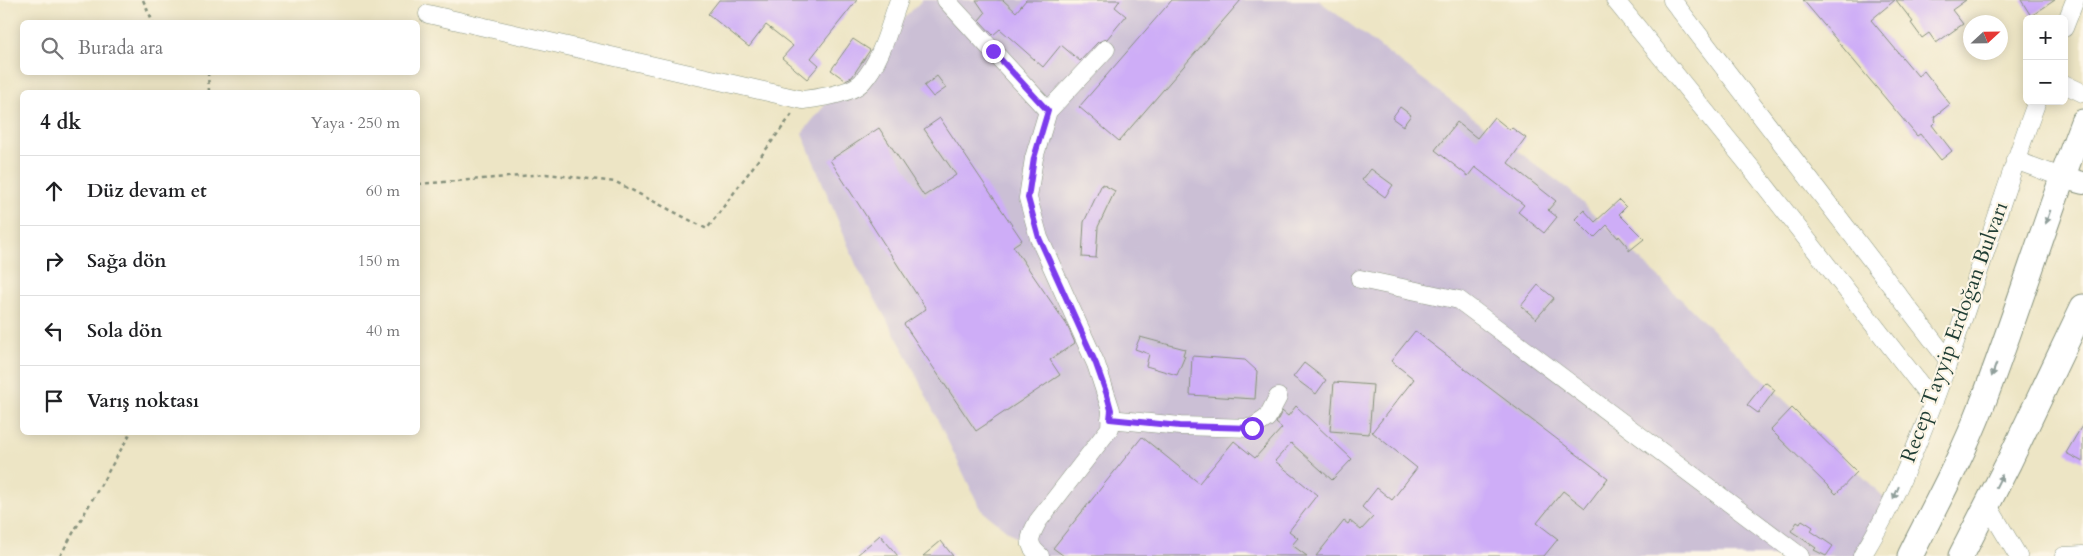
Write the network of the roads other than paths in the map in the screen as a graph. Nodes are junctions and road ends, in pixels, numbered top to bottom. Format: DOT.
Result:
graph roads {
  1 [pos="899,0"];
  2 [pos="946,0"];
  3 [pos="1615,0"];
  4 [pos="1672,0"];
  5 [pos="2075,0"];
  6 [pos="428,14"];
  7 [pos="2068,18"];
  8 [pos="1106,49"];
  9 [pos="2068,86"];
  10 [pos="2083,93"];
  11 [pos="2036,105"];
  12 [pos="1048,111"];
  13 [pos="2083,122"];
  14 [pos="2015,160"];
  15 [pos="2072,180"];
  16 [pos="1360,279"];
  17 [pos="2083,308"];
  18 [pos="2083,348"];
  19 [pos="1948,360"];
  20 [pos="1278,397"];
  21 [pos="2039,400"];
  22 [pos="1934,402"];
  23 [pos="1110,419"];
  24 [pos="1987,504"];
  25 [pos="2083,555"];
  26 [pos="1040,556"];
  27 [pos="1800,556"];
  28 [pos="1862,556"];
  29 [pos="1910,556"];
  30 [pos="1961,556"];
  31 [pos="2018,556"];
  32 [pos="2064,556"];
  1 -- 6 [label="street"];
  2 -- 12 [label="street"];
  3 -- 22 [label="street"];
  4 -- 19 [label="street"];
  5 -- 7 [label="street"];
  8 -- 12 [label="street"];
  9 -- 10 [label="street"];
  11 -- 14 [label="street, Recep Tayyip Erdoğan Bulvarı"];
  12 -- 23 [label="street"];
  13 -- 15 [label="highway"];
  14 -- 15 [label="street"];
  14 -- 19 [label="street, Recep Tayyip Erdoğan Bulvarı"];
  15 -- 29 [label="highway, one-way"];
  16 -- 27 [label="street"];
  17 -- 21 [label="highway"];
  18 -- 21 [label="highway"];
  19 -- 22 [label="street, Recep Tayyip Erdoğan Bulvarı"];
  20 -- 23 [label="street"];
  24 -- 21 [label="highway, one-way"];
  22 -- 28 [label="street, Recep Tayyip Erdoğan Bulvarı, one-way"];
  23 -- 26 [label="street"];
  24 -- 30 [label="highway"];
  24 -- 31 [label="street"];
  25 -- 32 [label="street"];
}
